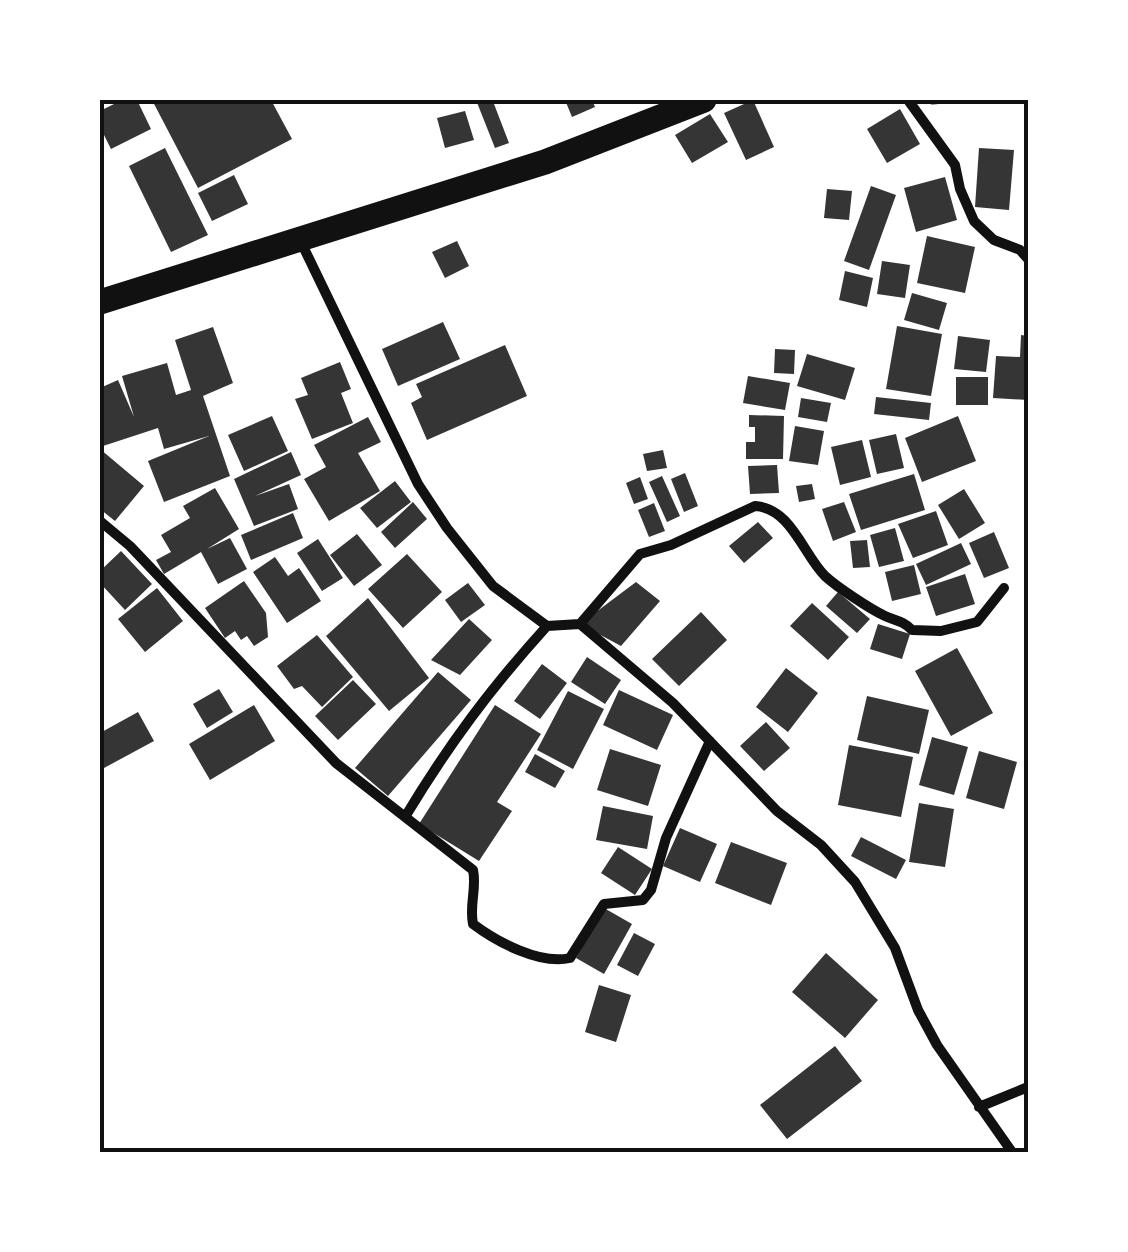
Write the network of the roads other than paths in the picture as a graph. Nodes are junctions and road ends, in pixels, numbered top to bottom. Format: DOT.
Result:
graph roads {
  1 [pos="704,100"];
  2 [pos="908,100"];
  3 [pos="300,239"];
  4 [pos="1028,259"];
  5 [pos="100,302"];
  6 [pos="100,520"];
  7 [pos="1004,588"];
  8 [pos="580,624"];
  9 [pos="547,626"];
  10 [pos="710,741"];
  11 [pos="406,817"];
  12 [pos="1028,1087"];
  13 [pos="979,1107"];
  14 [pos="1012,1152"];
  1 -- 3 [label="highway"];
  2 -- 4 [label="street"];
  3 -- 5 [label="highway"];
  3 -- 9 [label="street"];
  6 -- 11 [label="street"];
  7 -- 8 [label="street"];
  8 -- 9 [label="street"];
  8 -- 10 [label="street"];
  9 -- 11 [label="street"];
  10 -- 11 [label="street"];
  10 -- 13 [label="street"];
  12 -- 13 [label="street"];
  13 -- 14 [label="street"];
}
